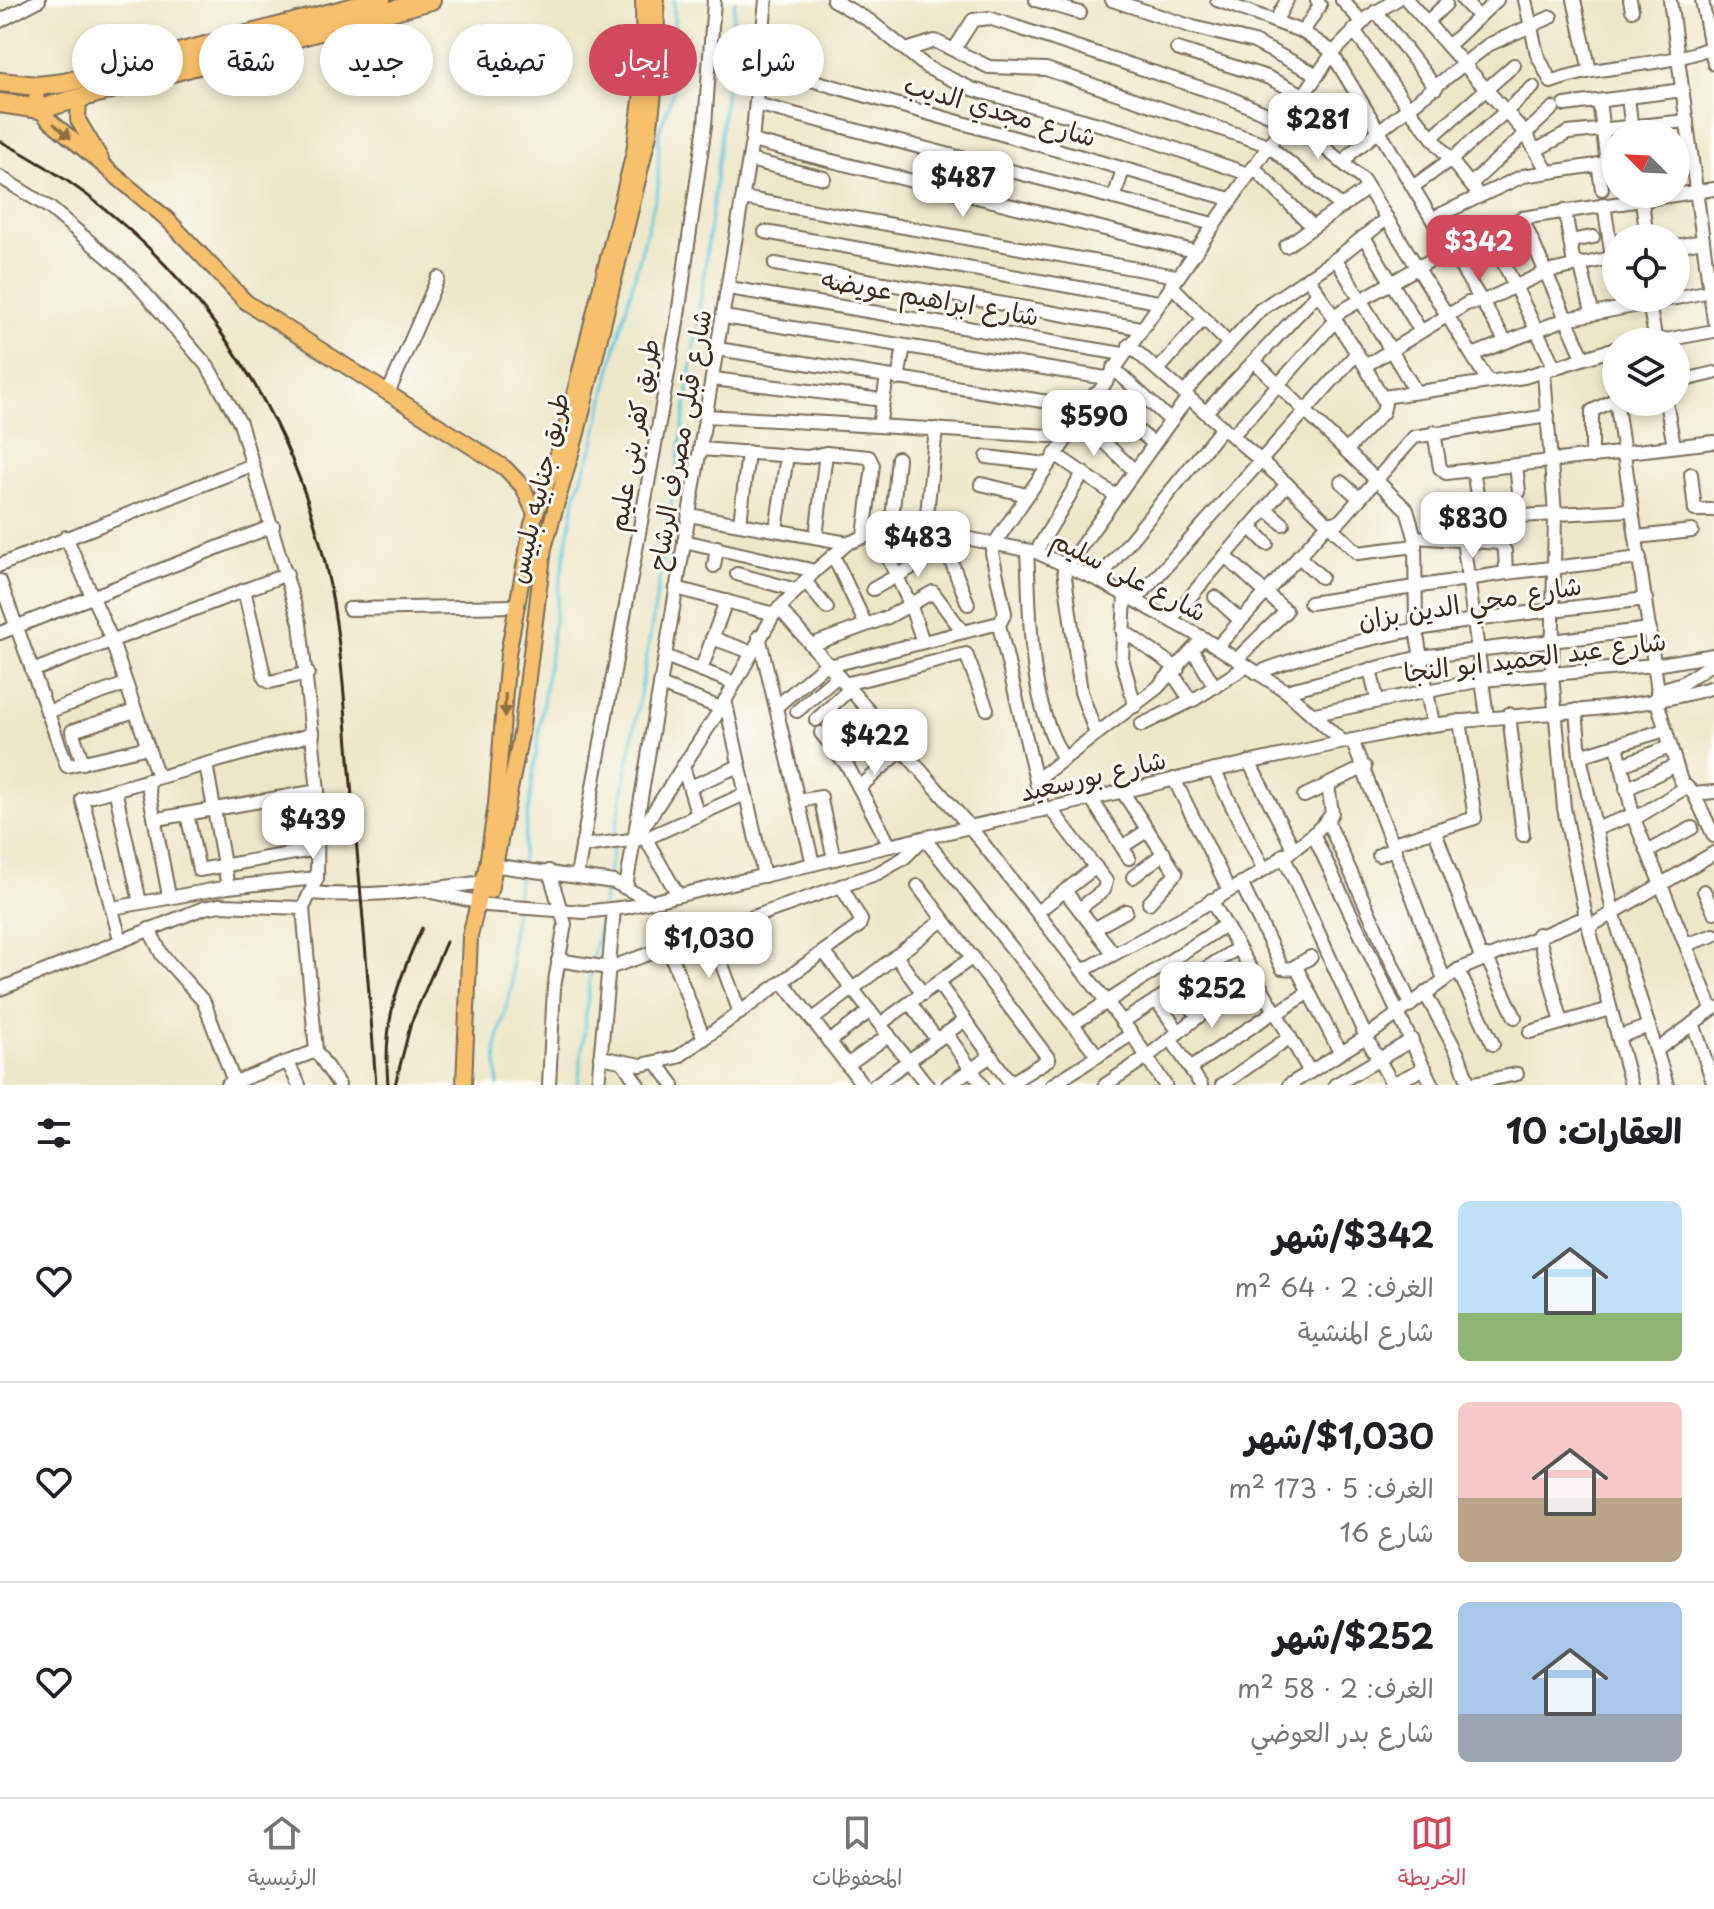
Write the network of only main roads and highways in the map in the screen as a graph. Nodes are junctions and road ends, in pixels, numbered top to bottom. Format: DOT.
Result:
graph roads {
  1 [pos="381,0"];
  2 [pos="431,0"];
  3 [pos="643,0"];
  4 [pos="656,0"];
  5 [pos="0,82"];
  6 [pos="37,86"];
  7 [pos="79,99"];
  8 [pos="0,103"];
  9 [pos="40,109"];
  10 [pos="106,166"];
  11 [pos="624,222"];
  12 [pos="537,507"];
  13 [pos="554,507"];
  14 [pos="508,654"];
  15 [pos="532,656"];
  16 [pos="488,905"];
  17 [pos="464,1085"];
  18 [pos="472,1085"];
  1 -- 6 [label="highway"];
  2 -- 7 [label="highway"];
  3 -- 11 [label="main road, طريق جنابيه بلبيس"];
  4 -- 11 [label="main road, طريق جنابيه بلبيس"];
  5 -- 6 [label="highway"];
  6 -- 9 [label="main road"];
  7 -- 9 [label="highway"];
  7 -- 10 [label="main road, طريق جنابيه بلبيس"];
  8 -- 9 [label="highway"];
  9 -- 10 [label="main road, طريق جنابيه بلبيس, one-way"];
  10 -- 12 [label="main road, طريق جنابيه بلبيس"];
  11 -- 12 [label="main road, طريق جنابيه بلبيس"];
  11 -- 13 [label="main road, طريق جنابيه بلبيس"];
  12 -- 13 [label="main road"];
  12 -- 14 [label="main road, طريق جنابيه بلبيس"];
  13 -- 15 [label="main road, طريق جنابيه بلبيس"];
  14 -- 15 [label="main road"];
  14 -- 16 [label="main road, طريق جنابيه بلبيس, one-way"];
  15 -- 16 [label="main road, طريق جنابيه بلبيس"];
  16 -- 17 [label="main road, طريق جنابيه بلبيس"];
  16 -- 18 [label="main road, طريق جنابيه بلبيس"];
}
